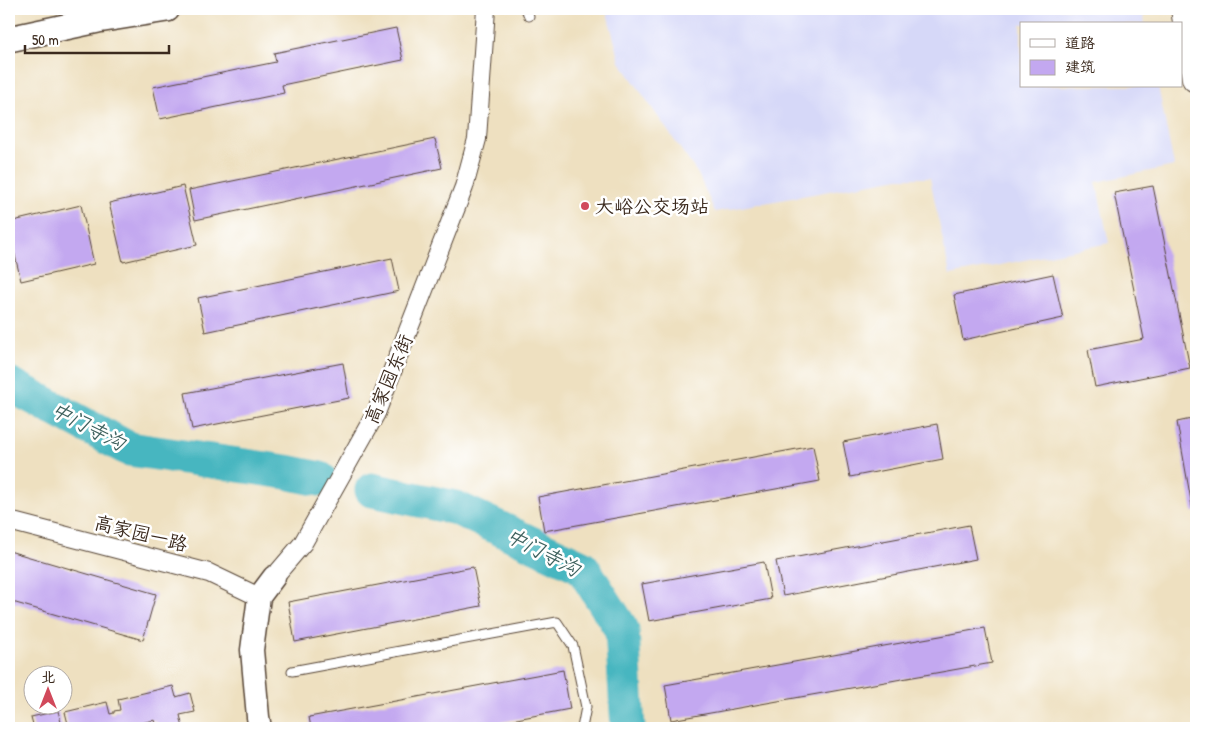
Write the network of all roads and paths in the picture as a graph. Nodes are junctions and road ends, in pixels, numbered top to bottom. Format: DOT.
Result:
graph roads {
  1 [pos="168,9"];
  2 [pos="486,9"];
  3 [pos="1185,9"];
  4 [pos="96,14"];
  5 [pos="9,39"];
  6 [pos="1196,78"];
  7 [pos="9,521"];
  8 [pos="274,577"];
  9 [pos="259,597"];
  10 [pos="292,672"];
  11 [pos="260,728"];
  12 [pos="582,728"];
  1 -- 4 [label="main road"];
  2 -- 8 [label="street, 高家园东街"];
  3 -- 6 [label="main road"];
  4 -- 5 [label="main road"];
  7 -- 9 [label="street, 高家园一路"];
  8 -- 9 [label="street, 高家园东街"];
  9 -- 11 [label="street, 高家园东街"];
  10 -- 12 [label="lane"];
}
